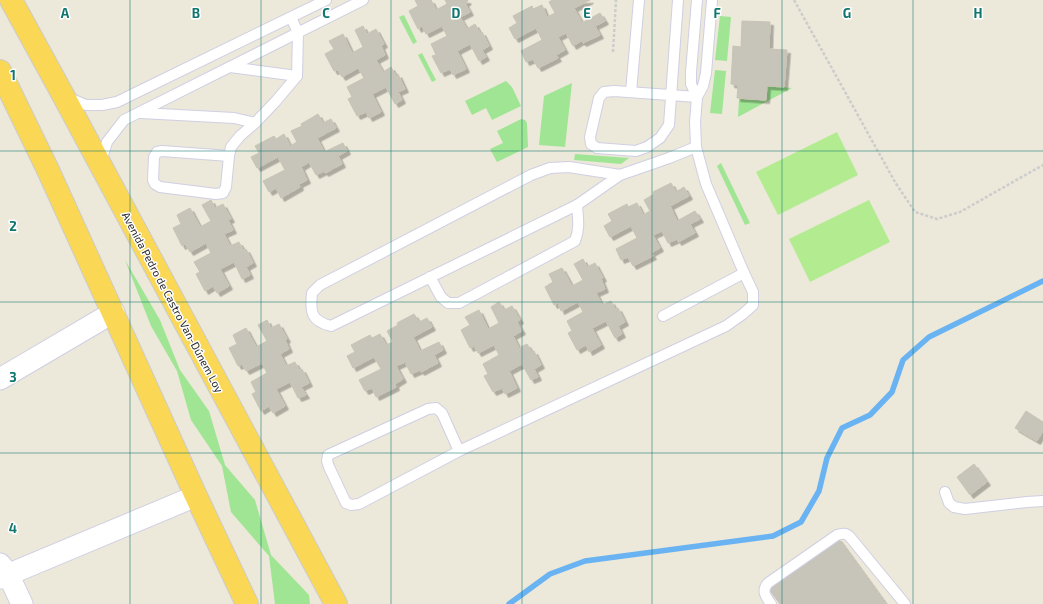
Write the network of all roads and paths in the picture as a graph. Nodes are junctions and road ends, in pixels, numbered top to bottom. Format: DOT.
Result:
graph roads {
  1 [pos="11,0"];
  2 [pos="326,0"];
  3 [pos="363,0"];
  4 [pos="616,0"];
  5 [pos="639,0"];
  6 [pos="678,0"];
  7 [pos="697,0"];
  8 [pos="712,0"];
  9 [pos="794,0"];
  10 [pos="291,18"];
  11 [pos="298,32"];
  12 [pos="612,52"];
  13 [pos="230,67"];
  14 [pos="0,71"];
  15 [pos="297,76"];
  16 [pos="631,92"];
  17 [pos="63,95"];
  18 [pos="671,95"];
  19 [pos="697,96"];
  20 [pos="139,112"];
  21 [pos="255,123"];
  22 [pos="696,147"];
  23 [pos="229,156"];
  24 [pos="1043,164"];
  25 [pos="100,166"];
  26 [pos="620,175"];
  27 [pos="577,205"];
  28 [pos="744,273"];
  29 [pos="430,277"];
  30 [pos="114,312"];
  31 [pos="664,316"];
  32 [pos="0,379"];
  33 [pos="459,451"];
  34 [pos="945,492"];
  35 [pos="196,496"];
  36 [pos="1043,502"];
  37 [pos="3,572"];
  38 [pos="22,604"];
  39 [pos="247,604"];
  40 [pos="336,604"];
  41 [pos="771,604"];
  42 [pos="905,604"];
  1 -- 17 [label="highway, Avenida Pedro de Castro Van-Dúnem Loy"];
  2 -- 10 [label="lane"];
  3 -- 11 [label="lane"];
  4 -- 12 [label="path"];
  5 -- 16 [label="lane"];
  6 -- 18 [label="lane"];
  7 -- 19 [label="lane"];
  8 -- 19 [label="lane"];
  9 -- 24 [label="path"];
  10 -- 11 [label="lane"];
  10 -- 17 [label="lane"];
  11 -- 13 [label="lane"];
  11 -- 15 [label="lane"];
  13 -- 15 [label="lane"];
  13 -- 20 [label="lane"];
  14 -- 30 [label="highway"];
  15 -- 21 [label="lane"];
  16 -- 18 [label="lane"];
  16 -- 18 [label="lane"];
  17 -- 25 [label="highway, Avenida Pedro de Castro Van-Dúnem Loy"];
  18 -- 19 [label="lane"];
  19 -- 22 [label="lane"];
  20 -- 21 [label="lane"];
  20 -- 25 [label="lane"];
  21 -- 23 [label="lane"];
  22 -- 26 [label="lane"];
  22 -- 28 [label="lane"];
  23 -- 23 [label="lane"];
  25 -- 40 [label="highway, Avenida Pedro de Castro Van-Dúnem Loy"];
  26 -- 27 [label="lane"];
  26 -- 29 [label="lane"];
  27 -- 29 [label="lane"];
  27 -- 29 [label="lane"];
  28 -- 31 [label="lane"];
  28 -- 33 [label="lane"];
  30 -- 32 [label="street"];
  30 -- 35 [label="highway"];
  33 -- 33 [label="lane"];
  34 -- 36 [label="lane"];
  35 -- 37 [label="street"];
  35 -- 39 [label="highway"];
  37 -- 38 [label="street"];
  41 -- 42 [label="lane"];
}
